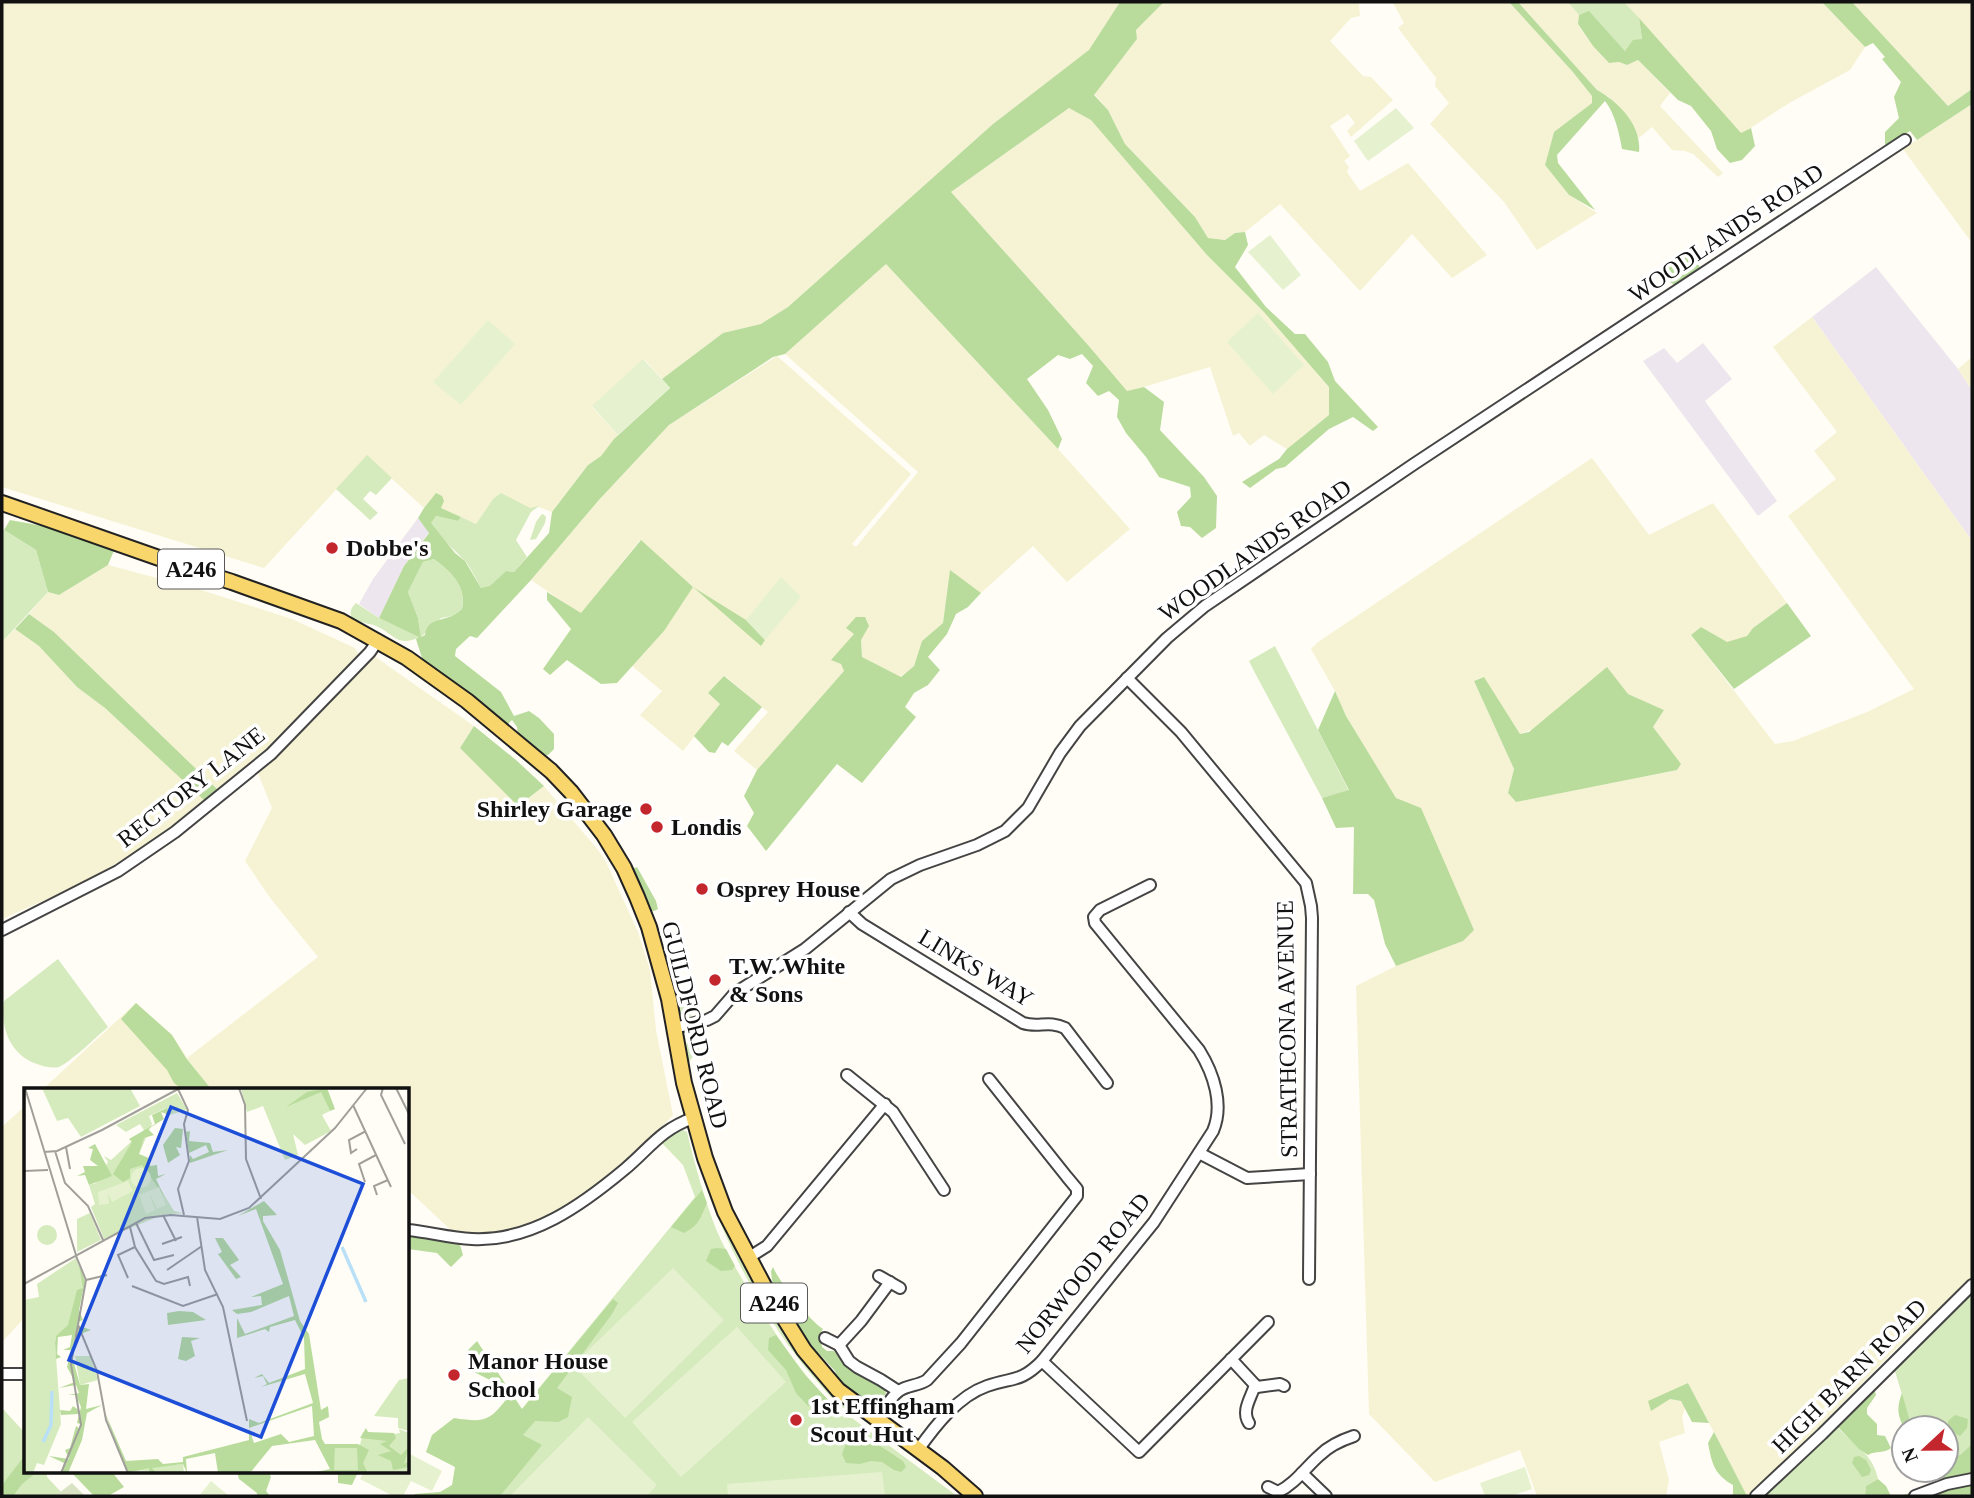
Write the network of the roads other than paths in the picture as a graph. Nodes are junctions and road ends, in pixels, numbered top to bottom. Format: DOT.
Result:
graph roads {
  1 [pos="1905,140"];
  2 [pos="2,503"];
  3 [pos="378,640"];
  4 [pos="1127,678"];
  5 [pos="1150,885"];
  6 [pos="849,912"];
  7 [pos="2,930"];
  8 [pos="674,1028"];
  9 [pos="847,1075"];
  10 [pos="989,1079"];
  11 [pos="1107,1083"];
  12 [pos="885,1104"];
  13 [pos="693,1118"];
  14 [pos="1199,1153"];
  15 [pos="1310,1174"];
  16 [pos="944,1190"];
  17 [pos="410,1230"];
  18 [pos="748,1258"];
  19 [pos="879,1276"];
  20 [pos="1309,1279"];
  21 [pos="1972,1285"];
  22 [pos="1268,1322"];
  23 [pos="825,1338"];
  24 [pos="839,1345"];
  25 [pos="1231,1359"];
  26 [pos="1042,1362"];
  27 [pos="2,1374"];
  28 [pos="24,1374"];
  29 [pos="1255,1385"];
  30 [pos="1284,1385"];
  31 [pos="898,1391"];
  32 [pos="877,1421"];
  33 [pos="1249,1423"];
  34 [pos="1354,1436"];
  35 [pos="918,1450"];
  36 [pos="1302,1474"];
  37 [pos="1972,1479"];
  38 [pos="1268,1487"];
  39 [pos="975,1496"];
  40 [pos="1326,1496"];
  41 [pos="1756,1496"];
  42 [pos="1915,1496"];
  1 -- 4 [label="street, WOODLANDS ROAD"];
  2 -- 3 [label="main road, GUILDFORD ROAD / A246"];
  3 -- 7 [label="street, RECTORY LANE"];
  3 -- 8 [label="main road, GUILDFORD ROAD / A246"];
  4 -- 6 [label="street, WOODLANDS ROAD"];
  4 -- 15 [label="street, STRATHCONA AVENUE"];
  5 -- 14 [label="street, NORWOOD ROAD"];
  6 -- 8 [label="street, WOODLANDS ROAD"];
  6 -- 11 [label="street, LINKS WAY"];
  8 -- 13 [label="main road, GUILDFORD ROAD / A246"];
  9 -- 12 [label="street"];
  10 -- 31 [label="street"];
  12 -- 16 [label="street"];
  12 -- 18 [label="street"];
  13 -- 17 [label="street"];
  13 -- 18 [label="main road, GUILDFORD ROAD / A246"];
  14 -- 15 [label="street"];
  14 -- 26 [label="street, NORWOOD ROAD"];
  15 -- 20 [label="street, STRATHCONA AVENUE"];
  18 -- 32 [label="main road, GUILDFORD ROAD / A246"];
  19 -- 24 [label="street"];
  21 -- 41 [label="street, HIGH BARN ROAD"];
  22 -- 25 [label="street"];
  23 -- 24 [label="street"];
  24 -- 31 [label="street"];
  25 -- 26 [label="street"];
  25 -- 29 [label="street"];
  26 -- 35 [label="street, NORWOOD ROAD"];
  27 -- 28 [label="street"];
  29 -- 30 [label="street"];
  29 -- 33 [label="street"];
  31 -- 32 [label="street"];
  32 -- 35 [label="main road, GUILDFORD ROAD / A246"];
  34 -- 36 [label="street"];
  35 -- 39 [label="main road, GUILDFORD ROAD / A246"];
  36 -- 38 [label="street"];
  36 -- 40 [label="street"];
  37 -- 42 [label="street"];
}
